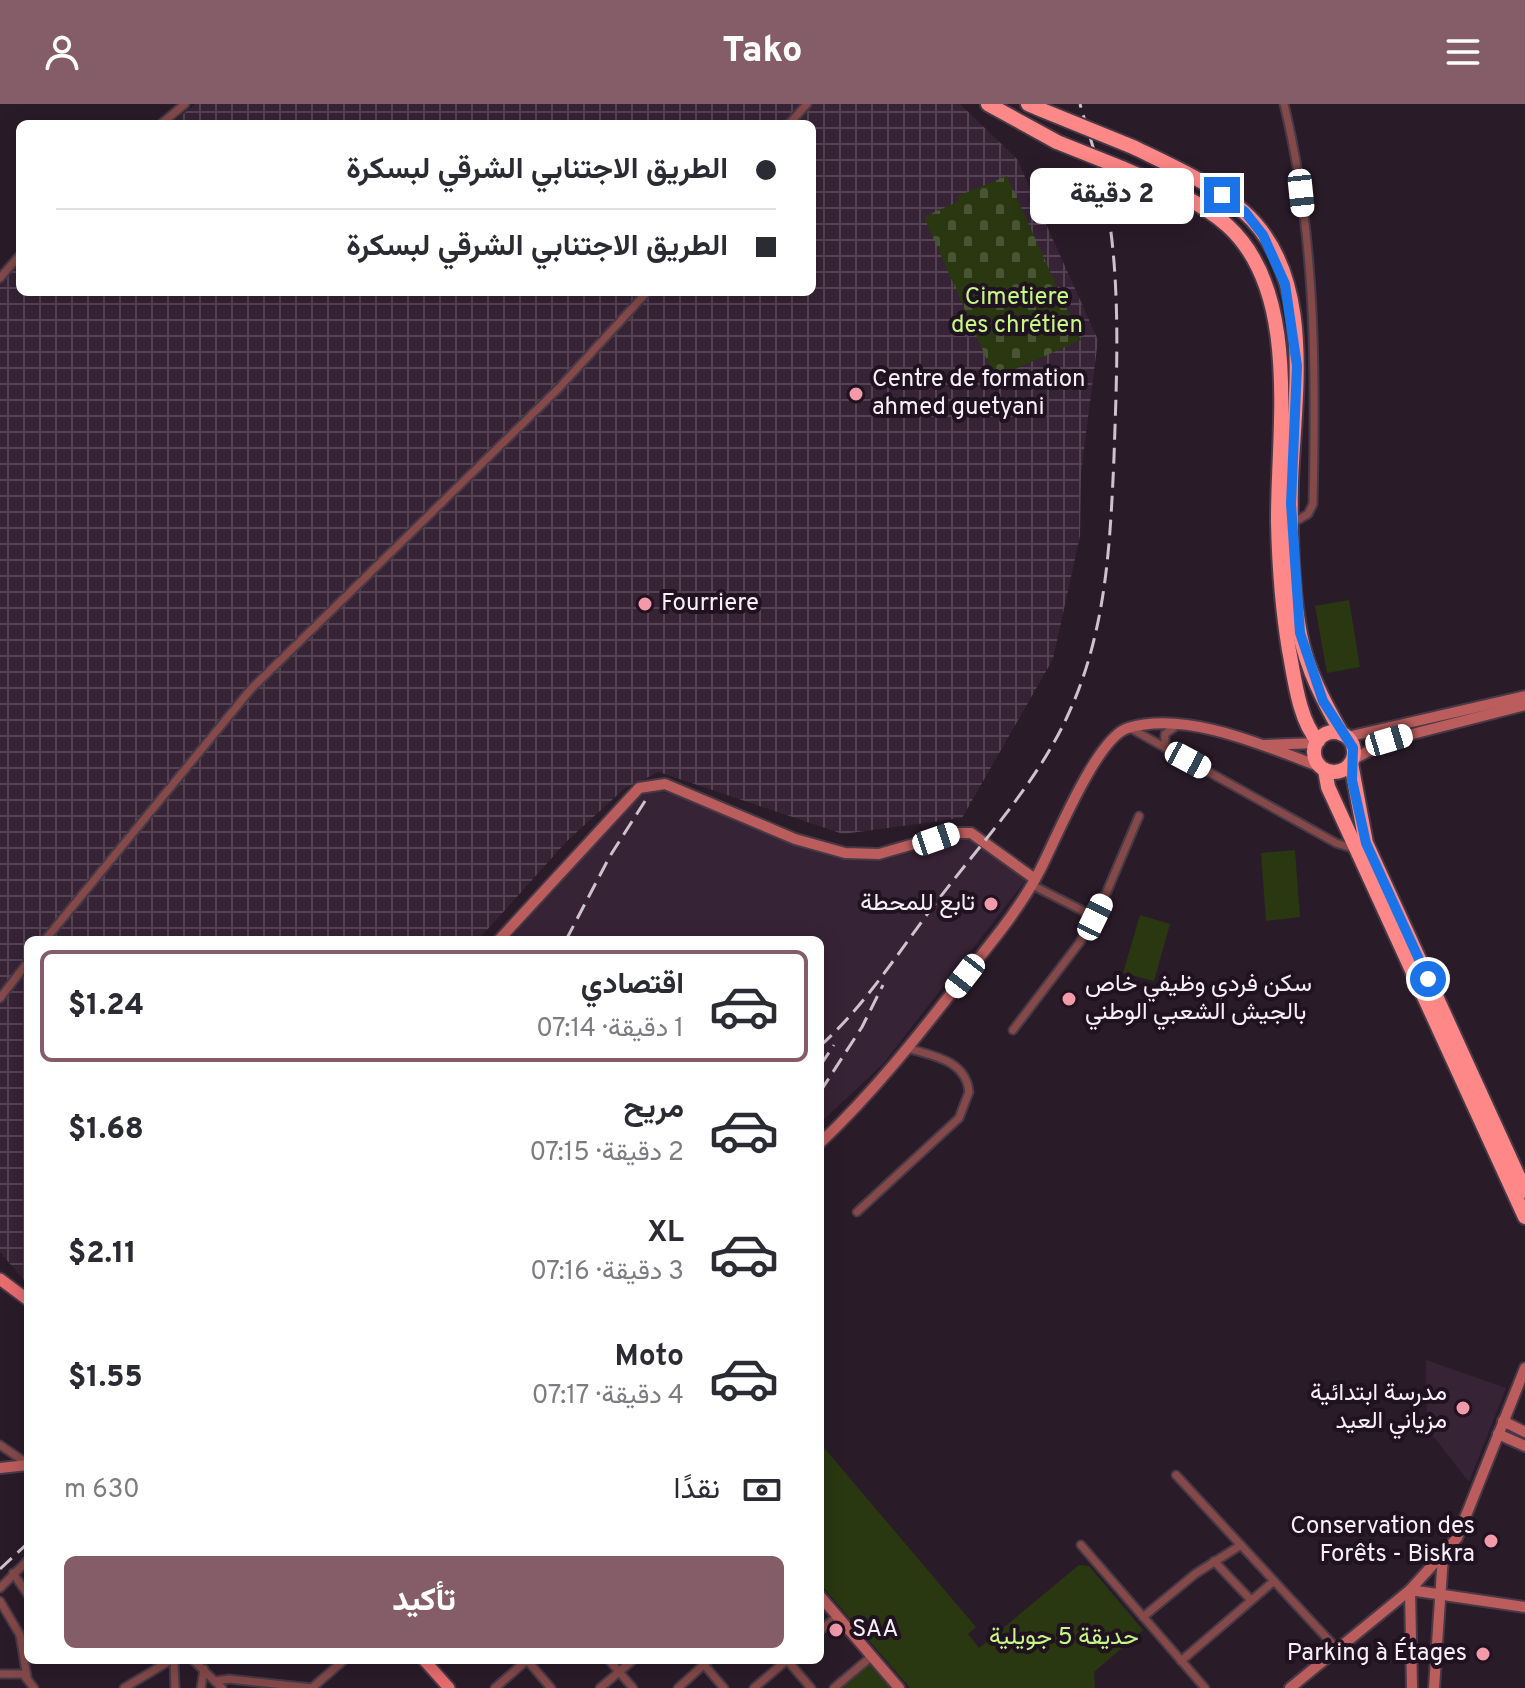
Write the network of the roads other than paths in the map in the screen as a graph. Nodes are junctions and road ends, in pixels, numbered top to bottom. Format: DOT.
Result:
graph roads {
  1 [pos="185,104"];
  2 [pos="807,104"];
  3 [pos="988,104"];
  4 [pos="1284,104"];
  5 [pos="1035,107"];
  6 [pos="166,120"];
  7 [pos="793,120"];
  8 [pos="16,260"];
  9 [pos="0,278"];
  10 [pos="643,296"];
  11 [pos="1291,524"];
  12 [pos="1525,696"];
  13 [pos="1525,705"];
  14 [pos="1176,726"];
  15 [pos="1128,728"];
  16 [pos="1344,736"];
  17 [pos="1317,742"];
  18 [pos="1262,745"];
  19 [pos="1165,748"];
  20 [pos="1351,761"];
  21 [pos="1323,768"];
  22 [pos="1139,816"];
  23 [pos="1357,849"];
  24 [pos="1034,882"];
  25 [pos="1095,917"];
  26 [pos="48,936"];
  27 [pos="503,936"];
  28 [pos="24,967"];
  29 [pos="1,994"];
  30 [pos="1013,1030"];
  31 [pos="907,1048"];
  32 [pos="824,1139"];
  33 [pos="1525,1191"];
  34 [pos="857,1212"];
  35 [pos="1525,1217"];
  36 [pos="0,1271"];
  37 [pos="14,1292"];
  38 [pos="1525,1368"];
  39 [pos="1503,1421"];
  40 [pos="1525,1432"];
  41 [pos="1498,1434"];
  42 [pos="0,1445"];
  43 [pos="1525,1446"];
  44 [pos="24,1461"];
  45 [pos="24,1465"];
  46 [pos="0,1468"];
  47 [pos="1176,1475"];
  48 [pos="1081,1545"];
  49 [pos="1241,1545"];
  50 [pos="1443,1556"];
  51 [pos="1214,1561"];
  52 [pos="24,1563"];
  53 [pos="13,1573"];
  54 [pos="1274,1581"];
  55 [pos="0,1588"];
  56 [pos="24,1589"];
  57 [pos="1410,1590"];
  58 [pos="1439,1593"];
  59 [pos="1251,1600"];
  60 [pos="0,1601"];
  61 [pos="824,1601"];
  62 [pos="1525,1607"];
  63 [pos="837,1616"];
  64 [pos="1143,1617"];
  65 [pos="824,1627"];
  66 [pos="1338,1650"];
  67 [pos="872,1656"];
  68 [pos="24,1659"];
  69 [pos="1181,1661"];
  70 [pos="25,1664"];
  71 [pos="165,1664"];
  72 [pos="172,1664"];
  73 [pos="198,1664"];
  74 [pos="339,1664"];
  75 [pos="428,1664"];
  76 [pos="522,1664"];
  77 [pos="530,1664"];
  78 [pos="612,1664"];
  79 [pos="628,1664"];
  80 [pos="702,1664"];
  81 [pos="706,1664"];
  82 [pos="782,1664"];
  83 [pos="790,1664"];
  84 [pos="204,1669"];
  85 [pos="619,1672"];
  86 [pos="1412,1672"];
  87 [pos="1434,1672"];
  88 [pos="0,1674"];
  89 [pos="27,1677"];
  90 [pos="215,1681"];
  91 [pos="126,1687"];
  92 [pos="34,1688"];
  93 [pos="175,1688"];
  94 [pos="201,1688"];
  95 [pos="222,1688"];
  96 [pos="312,1688"];
  97 [pos="449,1688"];
  98 [pos="495,1688"];
  99 [pos="551,1688"];
  100 [pos="600,1688"];
  101 [pos="633,1688"];
  102 [pos="678,1688"];
  103 [pos="724,1688"];
  104 [pos="754,1688"];
  105 [pos="811,1688"];
  106 [pos="834,1688"];
  107 [pos="899,1688"];
  108 [pos="1205,1688"];
  109 [pos="1290,1688"];
  110 [pos="1412,1688"];
  111 [pos="1434,1688"];
  1 -- 6 [label="street"];
  2 -- 7 [label="street"];
  3 -- 17 [label="highway, bridge"];
  4 -- 11 [label="street"];
  5 -- 11 [label="highway, bridge"];
  8 -- 9 [label="street"];
  10 -- 26 [label="street"];
  11 -- 16 [label="highway"];
  12 -- 16 [label="main road"];
  13 -- 20 [label="main road"];
  14 -- 15 [label="main road"];
  14 -- 18 [label="main road"];
  14 -- 19 [label="street"];
  15 -- 19 [label="street"];
  15 -- 24 [label="main road"];
  16 -- 17 [label="highway"];
  16 -- 20 [label="highway"];
  17 -- 18 [label="main road"];
  17 -- 21 [label="highway"];
  18 -- 21 [label="main road"];
  19 -- 23 [label="street"];
  20 -- 21 [label="highway"];
  20 -- 33 [label="highway"];
  21 -- 23 [label="highway"];
  22 -- 25 [label="street"];
  23 -- 35 [label="highway"];
  24 -- 25 [label="street"];
  24 -- 27 [label="main road"];
  24 -- 31 [label="main road"];
  25 -- 30 [label="street"];
  28 -- 29 [label="street"];
  31 -- 32 [label="main road"];
  31 -- 34 [label="street"];
  36 -- 37 [label="main road"];
  38 -- 39 [label="main road"];
  39 -- 40 [label="main road"];
  39 -- 41 [label="main road"];
  41 -- 43 [label="main road"];
  41 -- 50 [label="main road"];
  42 -- 44 [label="street"];
  45 -- 46 [label="main road"];
  47 -- 49 [label="street"];
  48 -- 64 [label="street"];
  49 -- 51 [label="street"];
  49 -- 54 [label="street"];
  50 -- 57 [label="main road"];
  50 -- 58 [label="main road"];
  51 -- 59 [label="street"];
  51 -- 64 [label="street"];
  52 -- 53 [label="street"];
  53 -- 55 [label="street"];
  53 -- 56 [label="street"];
  54 -- 59 [label="street"];
  54 -- 66 [label="street"];
  57 -- 58 [label="main road"];
  57 -- 66 [label="main road"];
  57 -- 86 [label="main road"];
  58 -- 62 [label="main road"];
  58 -- 87 [label="main road"];
  59 -- 69 [label="street"];
  60 -- 68 [label="street"];
  61 -- 63 [label="main road"];
  63 -- 65 [label="street"];
  63 -- 67 [label="main road"];
  64 -- 69 [label="street"];
  66 -- 109 [label="main road"];
  67 -- 106 [label="street"];
  67 -- 107 [label="main road"];
  69 -- 108 [label="street"];
  70 -- 89 [label="street"];
  71 -- 91 [label="street"];
  72 -- 93 [label="street"];
  73 -- 84 [label="street"];
  74 -- 96 [label="street"];
  75 -- 97 [label="main road"];
  76 -- 98 [label="street"];
  77 -- 99 [label="street"];
  78 -- 85 [label="street"];
  79 -- 85 [label="street"];
  80 -- 102 [label="street"];
  81 -- 103 [label="street"];
  82 -- 104 [label="street"];
  83 -- 105 [label="street"];
  84 -- 90 [label="street"];
  84 -- 94 [label="street"];
  85 -- 100 [label="street"];
  85 -- 101 [label="street"];
  86 -- 87 [label="main road"];
  86 -- 110 [label="main road"];
  87 -- 111 [label="main road"];
  88 -- 89 [label="street"];
  89 -- 92 [label="street"];
  90 -- 95 [label="street"];
  90 -- 96 [label="street"];
}
